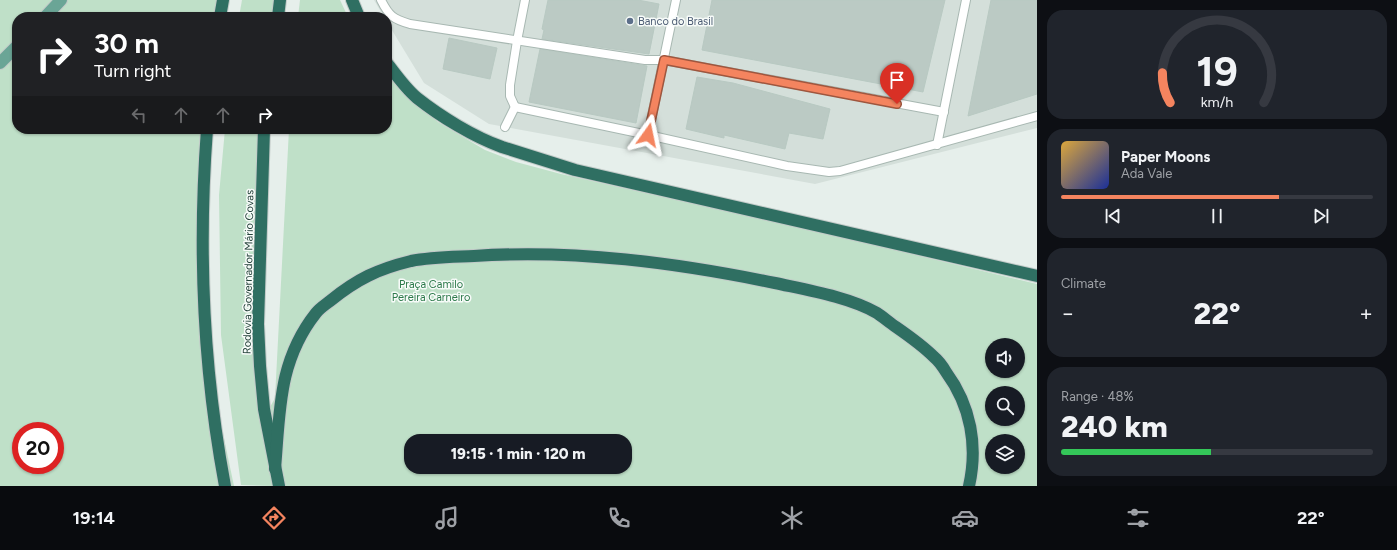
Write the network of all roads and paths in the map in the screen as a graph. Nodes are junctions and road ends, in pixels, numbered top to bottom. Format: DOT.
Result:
graph roads {
  1 [pos="61,0"];
  2 [pos="223,0"];
  3 [pos="280,0"];
  4 [pos="352,0"];
  5 [pos="381,0"];
  6 [pos="525,0"];
  7 [pos="676,0"];
  8 [pos="966,0"];
  9 [pos="50,12"];
  10 [pos="221,12"];
  11 [pos="279,12"];
  12 [pos="357,12"];
  13 [pos="388,12"];
  14 [pos="392,16"];
  15 [pos="517,41"];
  16 [pos="12,51"];
  17 [pos="664,60"];
  18 [pos="0,63"];
  19 [pos="392,69"];
  20 [pos="515,107"];
  21 [pos="944,112"];
  22 [pos="1037,116"];
  23 [pos="505,127"];
  24 [pos="207,134"];
  25 [pos="264,134"];
  26 [pos="648,135"];
  27 [pos="938,145"];
  28 [pos="1037,276"];
  29 [pos="275,469"];
  30 [pos="225,486"];
  31 [pos="279,486"];
  32 [pos="969,486"];
  1 -- 9 [label="main road"];
  2 -- 10 [label="highway"];
  3 -- 11 [label="highway"];
  4 -- 12 [label="highway"];
  5 -- 13 [label="lane"];
  6 -- 15 [label="lane"];
  7 -- 17 [label="lane"];
  8 -- 21 [label="lane"];
  14 -- 15 [label="lane"];
  15 -- 17 [label="lane"];
  15 -- 20 [label="lane"];
  16 -- 18 [label="main road"];
  17 -- 21 [label="lane"];
  17 -- 26 [label="lane"];
  19 -- 28 [label="highway"];
  20 -- 23 [label="lane"];
  20 -- 26 [label="lane"];
  21 -- 27 [label="lane"];
  22 -- 27 [label="lane"];
  24 -- 30 [label="highway"];
  25 -- 29 [label="highway, Rodovia Governador Mário Covas"];
  26 -- 27 [label="lane"];
  29 -- 31 [label="highway, Rodovia Governador Mário Covas"];
  29 -- 32 [label="highway"];
}
